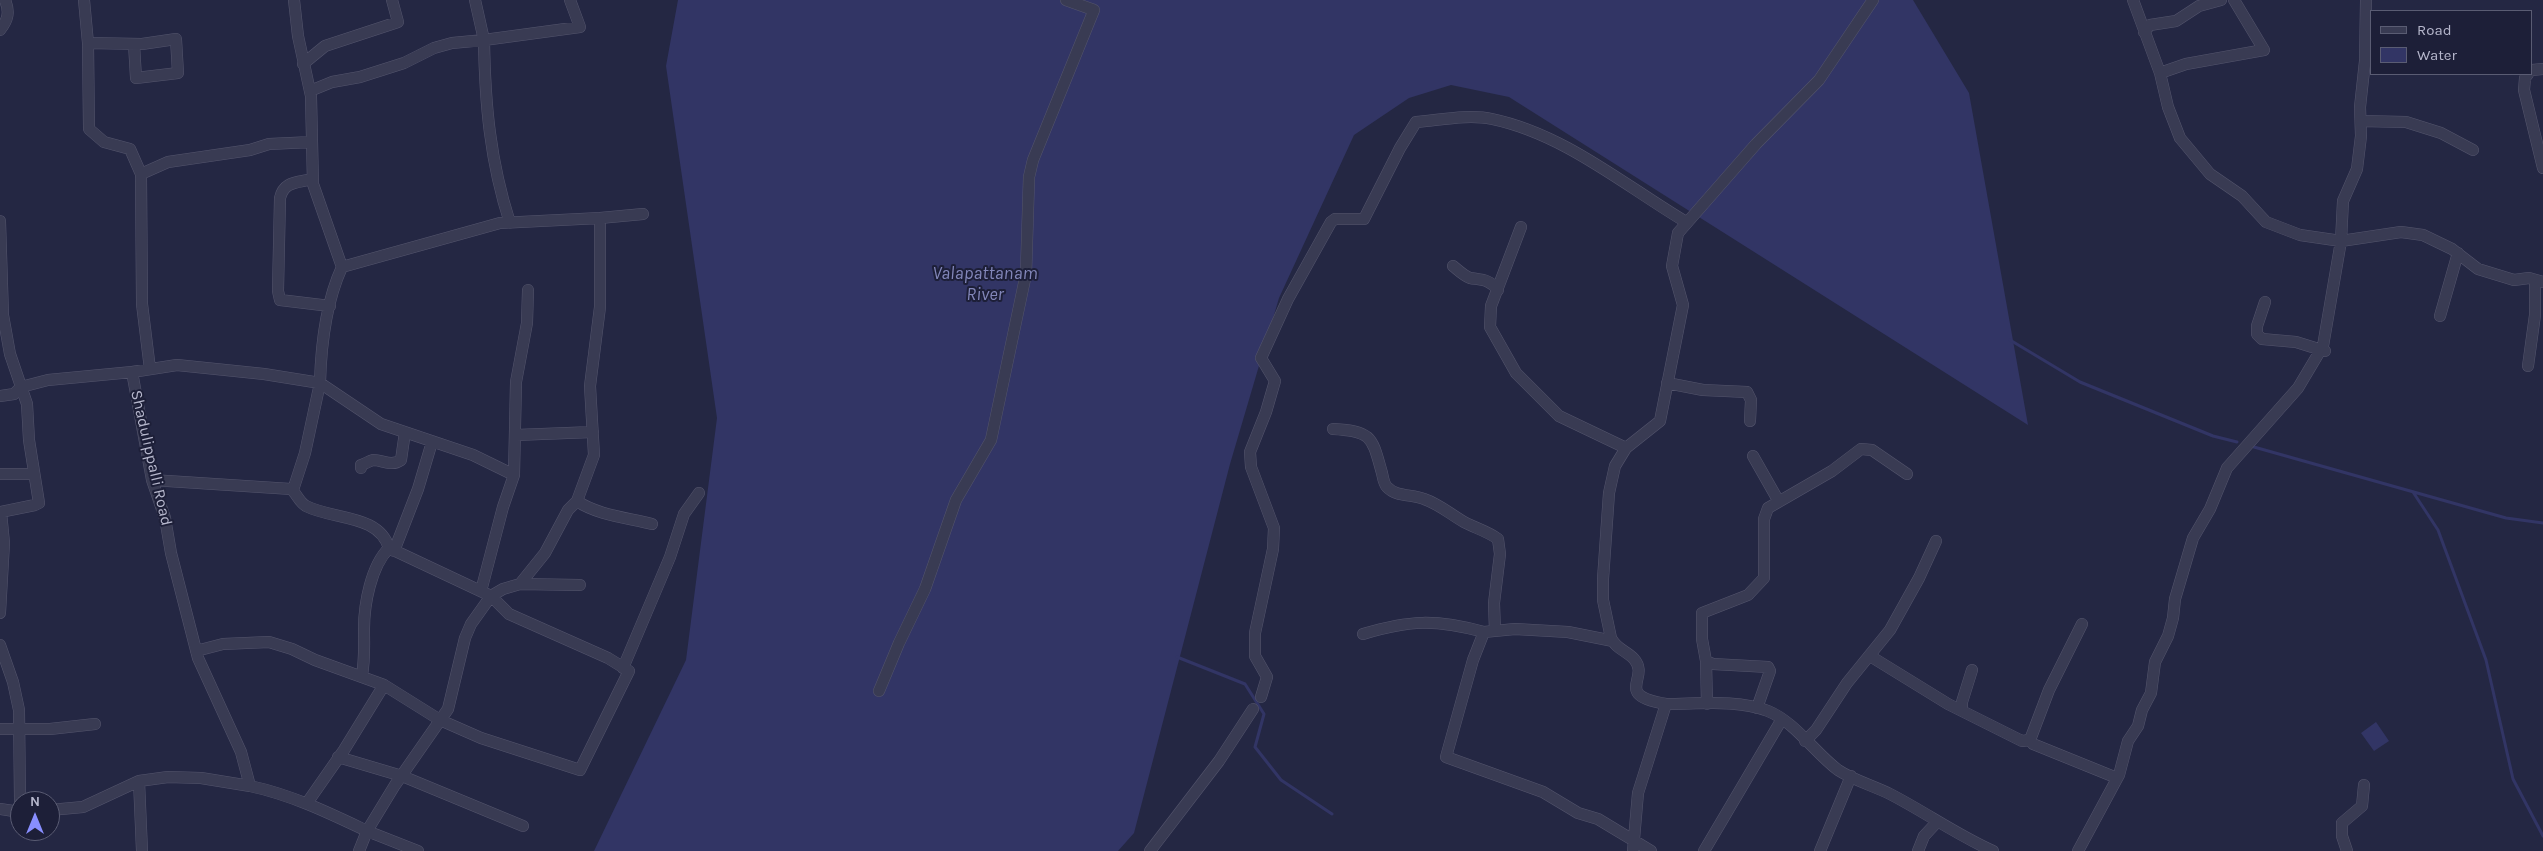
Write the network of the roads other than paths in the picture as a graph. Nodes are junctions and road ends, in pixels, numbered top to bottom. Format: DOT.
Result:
graph roads {
  1 [pos="6,0"];
  2 [pos="84,0"];
  3 [pos="294,0"];
  4 [pos="392,0"];
  5 [pos="475,0"];
  6 [pos="570,0"];
  7 [pos="1066,0"];
  8 [pos="1872,0"];
  9 [pos="2133,0"];
  10 [pos="2221,0"];
  11 [pos="2234,0"];
  12 [pos="2366,0"];
  13 [pos="0,30"];
  14 [pos="2144,32"];
  15 [pos="484,40"];
  16 [pos="88,43"];
  17 [pos="134,44"];
  18 [pos="303,64"];
  19 [pos="2160,73"];
  20 [pos="2527,75"];
  21 [pos="310,91"];
  22 [pos="2361,121"];
  23 [pos="312,142"];
  24 [pos="2473,150"];
  25 [pos="2543,168"];
  26 [pos="141,174"];
  27 [pos="312,179"];
  28 [pos="644,214"];
  29 [pos="600,218"];
  30 [pos="0,221"];
  31 [pos="1686,222"];
  32 [pos="510,223"];
  33 [pos="1521,227"];
  34 [pos="2341,240"];
  35 [pos="2458,253"];
  36 [pos="1453,266"];
  37 [pos="342,268"];
  38 [pos="1,275"];
  39 [pos="2539,281"];
  40 [pos="528,290"];
  41 [pos="1498,290"];
  42 [pos="2266,302"];
  43 [pos="330,306"];
  44 [pos="2440,316"];
  45 [pos="2323,350"];
  46 [pos="2528,366"];
  47 [pos="150,369"];
  48 [pos="132,372"];
  49 [pos="320,384"];
  50 [pos="1667,384"];
  51 [pos="21,387"];
  52 [pos="0,396"];
  53 [pos="1750,421"];
  54 [pos="1333,429"];
  55 [pos="405,432"];
  56 [pos="593,432"];
  57 [pos="516,435"];
  58 [pos="432,442"];
  59 [pos="1626,448"];
  60 [pos="1753,456"];
  61 [pos="361,468"];
  62 [pos="0,474"];
  63 [pos="33,474"];
  64 [pos="1907,474"];
  65 [pos="514,475"];
  66 [pos="152,480"];
  67 [pos="293,490"];
  68 [pos="699,493"];
  69 [pos="1778,500"];
  70 [pos="577,501"];
  71 [pos="1,512"];
  72 [pos="652,524"];
  73 [pos="1936,541"];
  74 [pos="391,550"];
  75 [pos="520,584"];
  76 [pos="580,585"];
  77 [pos="486,594"];
  78 [pos="0,613"];
  79 [pos="2082,624"];
  80 [pos="1489,632"];
  81 [pos="1363,634"];
  82 [pos="1613,641"];
  83 [pos="0,645"];
  84 [pos="196,652"];
  85 [pos="1870,656"];
  86 [pos="1706,661"];
  87 [pos="623,668"];
  88 [pos="1972,670"];
  89 [pos="362,676"];
  90 [pos="384,685"];
  91 [pos="879,691"];
  92 [pos="1260,697"];
  93 [pos="1666,704"];
  94 [pos="1707,704"];
  95 [pos="1757,708"];
  96 [pos="1253,709"];
  97 [pos="1962,709"];
  98 [pos="1782,719"];
  99 [pos="440,720"];
  100 [pos="95,724"];
  101 [pos="0,729"];
  102 [pos="19,729"];
  103 [pos="1806,740"];
  104 [pos="2030,740"];
  105 [pos="338,757"];
  106 [pos="402,776"];
  107 [pos="1852,776"];
  108 [pos="2117,778"];
  109 [pos="139,781"];
  110 [pos="2364,785"];
  111 [pos="250,786"];
  112 [pos="20,791"];
  113 [pos="307,803"];
  114 [pos="60,809"];
  115 [pos="1937,822"];
  116 [pos="522,826"];
  117 [pos="367,831"];
  118 [pos="1634,846"];
  119 [pos="142,851"];
  120 [pos="358,851"];
  121 [pos="418,851"];
  122 [pos="1150,851"];
  123 [pos="1651,851"];
  124 [pos="1704,851"];
  125 [pos="1820,851"];
  126 [pos="1918,851"];
  127 [pos="1993,851"];
  128 [pos="2078,851"];
  129 [pos="2347,851"];
  1 -- 13 [label="street"];
  2 -- 16 [label="street"];
  3 -- 18 [label="street"];
  4 -- 18 [label="street"];
  5 -- 15 [label="street"];
  6 -- 15 [label="street"];
  7 -- 91 [label="street"];
  8 -- 31 [label="street"];
  9 -- 14 [label="street"];
  10 -- 14 [label="street"];
  11 -- 19 [label="street"];
  12 -- 22 [label="street"];
  14 -- 19 [label="street"];
  15 -- 21 [label="street"];
  15 -- 32 [label="street"];
  16 -- 17 [label="street"];
  16 -- 26 [label="street"];
  17 -- 17 [label="street"];
  18 -- 21 [label="street"];
  19 -- 34 [label="street"];
  20 -- 25 [label="street"];
  21 -- 23 [label="street"];
  22 -- 24 [label="street"];
  22 -- 34 [label="street"];
  23 -- 26 [label="street"];
  23 -- 27 [label="street"];
  26 -- 47 [label="street"];
  27 -- 37 [label="street"];
  27 -- 43 [label="street"];
  28 -- 29 [label="street"];
  29 -- 32 [label="street"];
  29 -- 56 [label="street"];
  30 -- 38 [label="street"];
  31 -- 50 [label="street"];
  31 -- 92 [label="street"];
  32 -- 37 [label="street"];
  33 -- 41 [label="street"];
  34 -- 35 [label="street"];
  34 -- 45 [label="street"];
  35 -- 39 [label="street"];
  35 -- 44 [label="street"];
  36 -- 41 [label="street"];
  37 -- 43 [label="street"];
  38 -- 51 [label="street"];
  39 -- 46 [label="street"];
  40 -- 57 [label="street"];
  41 -- 59 [label="street"];
  42 -- 45 [label="street"];
  43 -- 49 [label="street"];
  45 -- 108 [label="street"];
  47 -- 48 [label="street, Shadulippalli Road"];
  47 -- 49 [label="street, Shadulippalli Road"];
  48 -- 51 [label="street"];
  48 -- 66 [label="street, Shadulippalli Road"];
  49 -- 55 [label="street"];
  49 -- 67 [label="street"];
  50 -- 53 [label="street"];
  50 -- 59 [label="street"];
  51 -- 52 [label="street"];
  51 -- 63 [label="street"];
  54 -- 80 [label="street"];
  55 -- 58 [label="street"];
  55 -- 61 [label="street"];
  56 -- 57 [label="street"];
  56 -- 70 [label="street"];
  57 -- 65 [label="street"];
  58 -- 65 [label="street"];
  58 -- 74 [label="street"];
  59 -- 82 [label="street"];
  60 -- 69 [label="street"];
  62 -- 63 [label="street"];
  63 -- 71 [label="street"];
  64 -- 69 [label="street"];
  65 -- 77 [label="street"];
  66 -- 67 [label="street"];
  66 -- 84 [label="street, Shadulippalli Road"];
  67 -- 74 [label="street"];
  68 -- 87 [label="street"];
  69 -- 86 [label="street"];
  70 -- 72 [label="street"];
  70 -- 75 [label="street"];
  71 -- 78 [label="street"];
  73 -- 85 [label="street"];
  74 -- 77 [label="street"];
  74 -- 89 [label="street"];
  75 -- 76 [label="street"];
  75 -- 77 [label="street"];
  77 -- 87 [label="street"];
  77 -- 99 [label="street"];
  79 -- 104 [label="street"];
  80 -- 81 [label="street"];
  80 -- 82 [label="street"];
  80 -- 118 [label="street"];
  82 -- 93 [label="street"];
  83 -- 102 [label="street"];
  84 -- 89 [label="street"];
  84 -- 111 [label="street, Shadulippalli Road"];
  85 -- 97 [label="street"];
  85 -- 103 [label="street"];
  86 -- 94 [label="street"];
  86 -- 95 [label="street"];
  87 -- 99 [label="street"];
  88 -- 97 [label="street"];
  89 -- 90 [label="street"];
  90 -- 99 [label="street"];
  90 -- 105 [label="street"];
  93 -- 94 [label="street"];
  93 -- 118 [label="street"];
  94 -- 95 [label="street"];
  95 -- 98 [label="street"];
  96 -- 122 [label="street"];
  97 -- 104 [label="street"];
  98 -- 103 [label="street"];
  98 -- 124 [label="street"];
  99 -- 106 [label="street"];
  100 -- 102 [label="street"];
  101 -- 102 [label="street"];
  102 -- 112 [label="street"];
  103 -- 107 [label="street"];
  104 -- 108 [label="street"];
  105 -- 106 [label="street"];
  105 -- 113 [label="street"];
  106 -- 116 [label="street"];
  106 -- 117 [label="street"];
  107 -- 115 [label="street"];
  107 -- 125 [label="street"];
  108 -- 128 [label="street"];
  109 -- 111 [label="street"];
  109 -- 114 [label="street"];
  109 -- 119 [label="street"];
  110 -- 129 [label="street"];
  111 -- 113 [label="street"];
  113 -- 117 [label="street"];
  115 -- 126 [label="street"];
  115 -- 127 [label="street"];
  117 -- 120 [label="street"];
  117 -- 121 [label="street"];
  118 -- 123 [label="street"];
}
